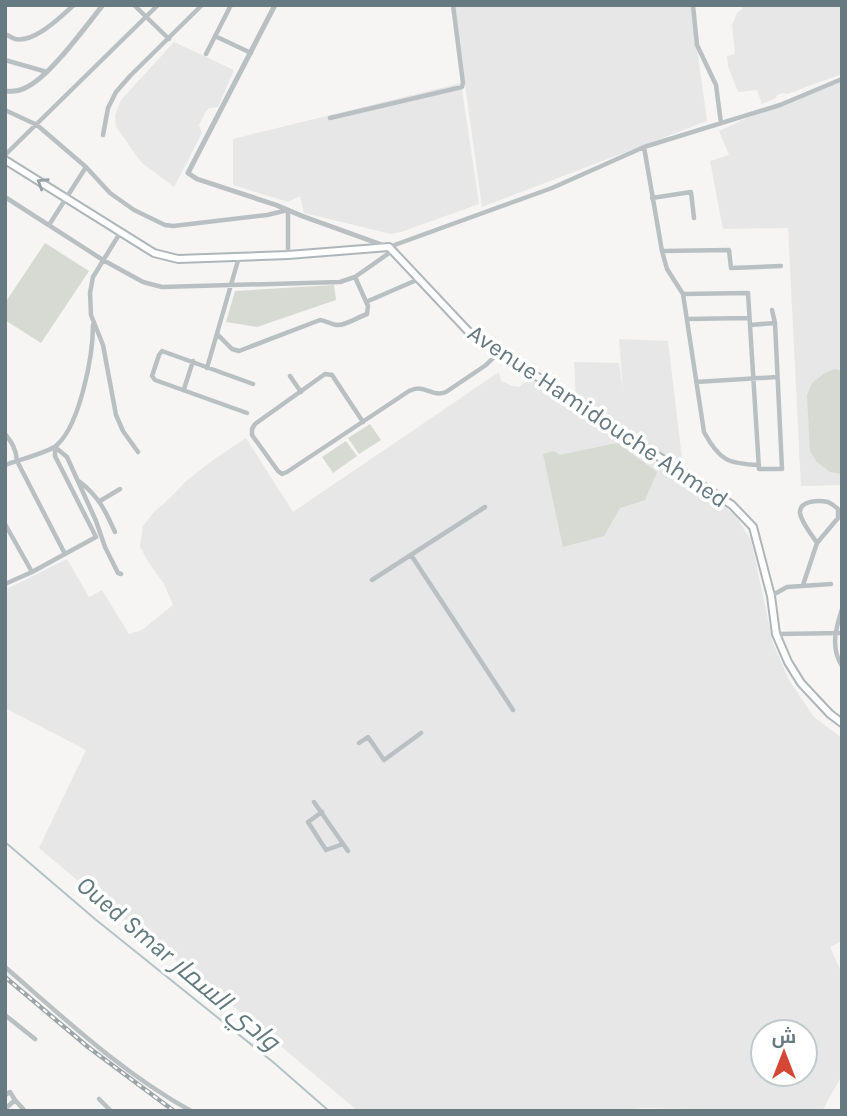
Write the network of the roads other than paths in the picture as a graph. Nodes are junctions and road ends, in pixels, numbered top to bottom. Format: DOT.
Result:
graph roads {
  1 [pos="74,5"];
  2 [pos="103,5"];
  3 [pos="134,5"];
  4 [pos="158,5"];
  5 [pos="202,5"];
  6 [pos="231,5"];
  7 [pos="275,5"];
  8 [pos="453,5"];
  9 [pos="693,5"];
  10 [pos="147,17"];
  11 [pos="5,34"];
  12 [pos="215,36"];
  13 [pos="169,39"];
  14 [pos="251,52"];
  15 [pos="206,54"];
  16 [pos="5,60"];
  17 [pos="47,72"];
  18 [pos="842,79"];
  19 [pos="5,91"];
  20 [pos="5,110"];
  21 [pos="330,118"];
  22 [pos="721,123"];
  23 [pos="37,125"];
  24 [pos="103,135"];
  25 [pos="644,147"];
  26 [pos="5,158"];
  27 [pos="86,167"];
  28 [pos="5,197"];
  29 [pos="653,198"];
  30 [pos="66,199"];
  31 [pos="288,210"];
  32 [pos="694,218"];
  33 [pos="49,225"];
  34 [pos="120,233"];
  35 [pos="390,249"];
  36 [pos="662,251"];
  37 [pos="288,255"];
  38 [pos="239,257"];
  39 [pos="103,260"];
  40 [pos="781,266"];
  41 [pos="355,277"];
  42 [pos="419,279"];
  43 [pos="231,286"];
  44 [pos="683,294"];
  45 [pos="366,302"];
  46 [pos="772,310"];
  47 [pos="749,318"];
  48 [pos="687,319"];
  49 [pos="93,321"];
  50 [pos="775,323"];
  51 [pos="750,325"];
  52 [pos="217,334"];
  53 [pos="499,352"];
  54 [pos="192,361"];
  55 [pos="207,368"];
  56 [pos="290,376"];
  57 [pos="777,377"];
  58 [pos="753,379"];
  59 [pos="696,382"];
  60 [pos="253,384"];
  61 [pos="184,389"];
  62 [pos="301,392"];
  63 [pos="247,414"];
  64 [pos="363,422"];
  65 [pos="5,434"];
  66 [pos="55,447"];
  67 [pos="138,452"];
  68 [pos="17,461"];
  69 [pos="5,465"];
  70 [pos="759,465"];
  71 [pos="78,481"];
  72 [pos="120,489"];
  73 [pos="100,501"];
  74 [pos="485,507"];
  75 [pos="5,524"];
  76 [pos="115,532"];
  77 [pos="817,543"];
  78 [pos="65,554"];
  79 [pos="411,555"];
  80 [pos="32,572"];
  81 [pos="121,574"];
  82 [pos="372,580"];
  83 [pos="5,584"];
  84 [pos="831,584"];
  85 [pos="803,585"];
  86 [pos="771,596"];
  87 [pos="842,608"];
  88 [pos="834,633"];
  89 [pos="842,633"];
  90 [pos="776,634"];
  91 [pos="842,666"];
  92 [pos="513,710"];
  93 [pos="842,723"];
  94 [pos="421,733"];
  95 [pos="359,743"];
  96 [pos="314,802"];
  97 [pos="322,813"];
  98 [pos="343,844"];
  99 [pos="348,851"];
  100 [pos="5,967"];
  101 [pos="5,1015"];
  102 [pos="35,1039"];
  103 [pos="5,1096"];
  104 [pos="99,1099"];
  105 [pos="15,1100"];
  106 [pos="5,1109"];
  107 [pos="25,1111"];
  108 [pos="111,1111"];
  109 [pos="191,1111"];
  1 -- 11 [label="street"];
  2 -- 17 [label="street"];
  3 -- 10 [label="street"];
  4 -- 10 [label="street"];
  5 -- 13 [label="street"];
  6 -- 12 [label="street"];
  7 -- 14 [label="street"];
  8 -- 21 [label="street"];
  9 -- 22 [label="street"];
  10 -- 13 [label="street"];
  10 -- 23 [label="street"];
  12 -- 14 [label="street"];
  12 -- 15 [label="street"];
  13 -- 24 [label="street"];
  14 -- 31 [label="street"];
  16 -- 17 [label="street"];
  17 -- 19 [label="street"];
  18 -- 22 [label="street"];
  20 -- 23 [label="street"];
  22 -- 25 [label="street"];
  23 -- 26 [label="street"];
  23 -- 27 [label="street"];
  25 -- 29 [label="street"];
  25 -- 35 [label="street"];
  30 -- 26 [label="main road, one-way"];
  27 -- 30 [label="street"];
  27 -- 31 [label="street"];
  28 -- 33 [label="street"];
  29 -- 32 [label="street"];
  29 -- 36 [label="street"];
  30 -- 33 [label="street"];
  30 -- 34 [label="main road"];
  31 -- 35 [label="street"];
  31 -- 37 [label="street"];
  33 -- 39 [label="street"];
  34 -- 38 [label="main road"];
  34 -- 39 [label="street"];
  35 -- 37 [label="main road"];
  35 -- 41 [label="street"];
  35 -- 42 [label="main road, Avenue Hamidouche Ahmed"];
  36 -- 40 [label="street"];
  36 -- 44 [label="street"];
  37 -- 38 [label="main road"];
  38 -- 43 [label="street"];
  39 -- 43 [label="street"];
  39 -- 49 [label="street"];
  41 -- 43 [label="street"];
  41 -- 45 [label="street"];
  42 -- 45 [label="street"];
  42 -- 53 [label="main road, Avenue Hamidouche Ahmed"];
  43 -- 52 [label="street"];
  44 -- 47 [label="street"];
  44 -- 48 [label="street"];
  45 -- 52 [label="street"];
  46 -- 50 [label="street"];
  47 -- 48 [label="street"];
  47 -- 51 [label="street"];
  48 -- 59 [label="street"];
  49 -- 66 [label="street"];
  49 -- 67 [label="street"];
  50 -- 51 [label="street"];
  50 -- 57 [label="street"];
  51 -- 58 [label="street"];
  52 -- 55 [label="street"];
  53 -- 64 [label="street"];
  53 -- 86 [label="main road, Avenue Hamidouche Ahmed"];
  54 -- 55 [label="street"];
  54 -- 61 [label="street"];
  54 -- 61 [label="street"];
  55 -- 60 [label="street"];
  56 -- 62 [label="street"];
  57 -- 58 [label="street"];
  57 -- 70 [label="street"];
  58 -- 59 [label="street"];
  58 -- 70 [label="street"];
  59 -- 70 [label="street"];
  61 -- 63 [label="street"];
  62 -- 64 [label="street"];
  62 -- 64 [label="street"];
  65 -- 68 [label="street"];
  66 -- 68 [label="street"];
  66 -- 71 [label="street"];
  66 -- 78 [label="street"];
  68 -- 69 [label="street"];
  68 -- 78 [label="street"];
  71 -- 73 [label="street"];
  71 -- 81 [label="street"];
  72 -- 73 [label="street"];
  73 -- 76 [label="street"];
  74 -- 79 [label="street"];
  75 -- 80 [label="street"];
  77 -- 77 [label="street"];
  77 -- 85 [label="street"];
  78 -- 80 [label="street"];
  79 -- 82 [label="street"];
  79 -- 92 [label="street"];
  80 -- 83 [label="street"];
  84 -- 85 [label="street"];
  85 -- 86 [label="street"];
  86 -- 90 [label="main road, Avenue Hamidouche Ahmed"];
  87 -- 88 [label="street"];
  88 -- 89 [label="street"];
  88 -- 90 [label="street"];
  88 -- 91 [label="street"];
  90 -- 93 [label="main road, Avenue Hamidouche Ahmed"];
  94 -- 95 [label="street"];
  96 -- 97 [label="street"];
  97 -- 98 [label="street"];
  97 -- 98 [label="street"];
  98 -- 99 [label="street"];
  100 -- 109 [label="street"];
  101 -- 102 [label="street"];
  103 -- 105 [label="street"];
  104 -- 108 [label="street"];
  105 -- 106 [label="street"];
  105 -- 107 [label="street"];
}
